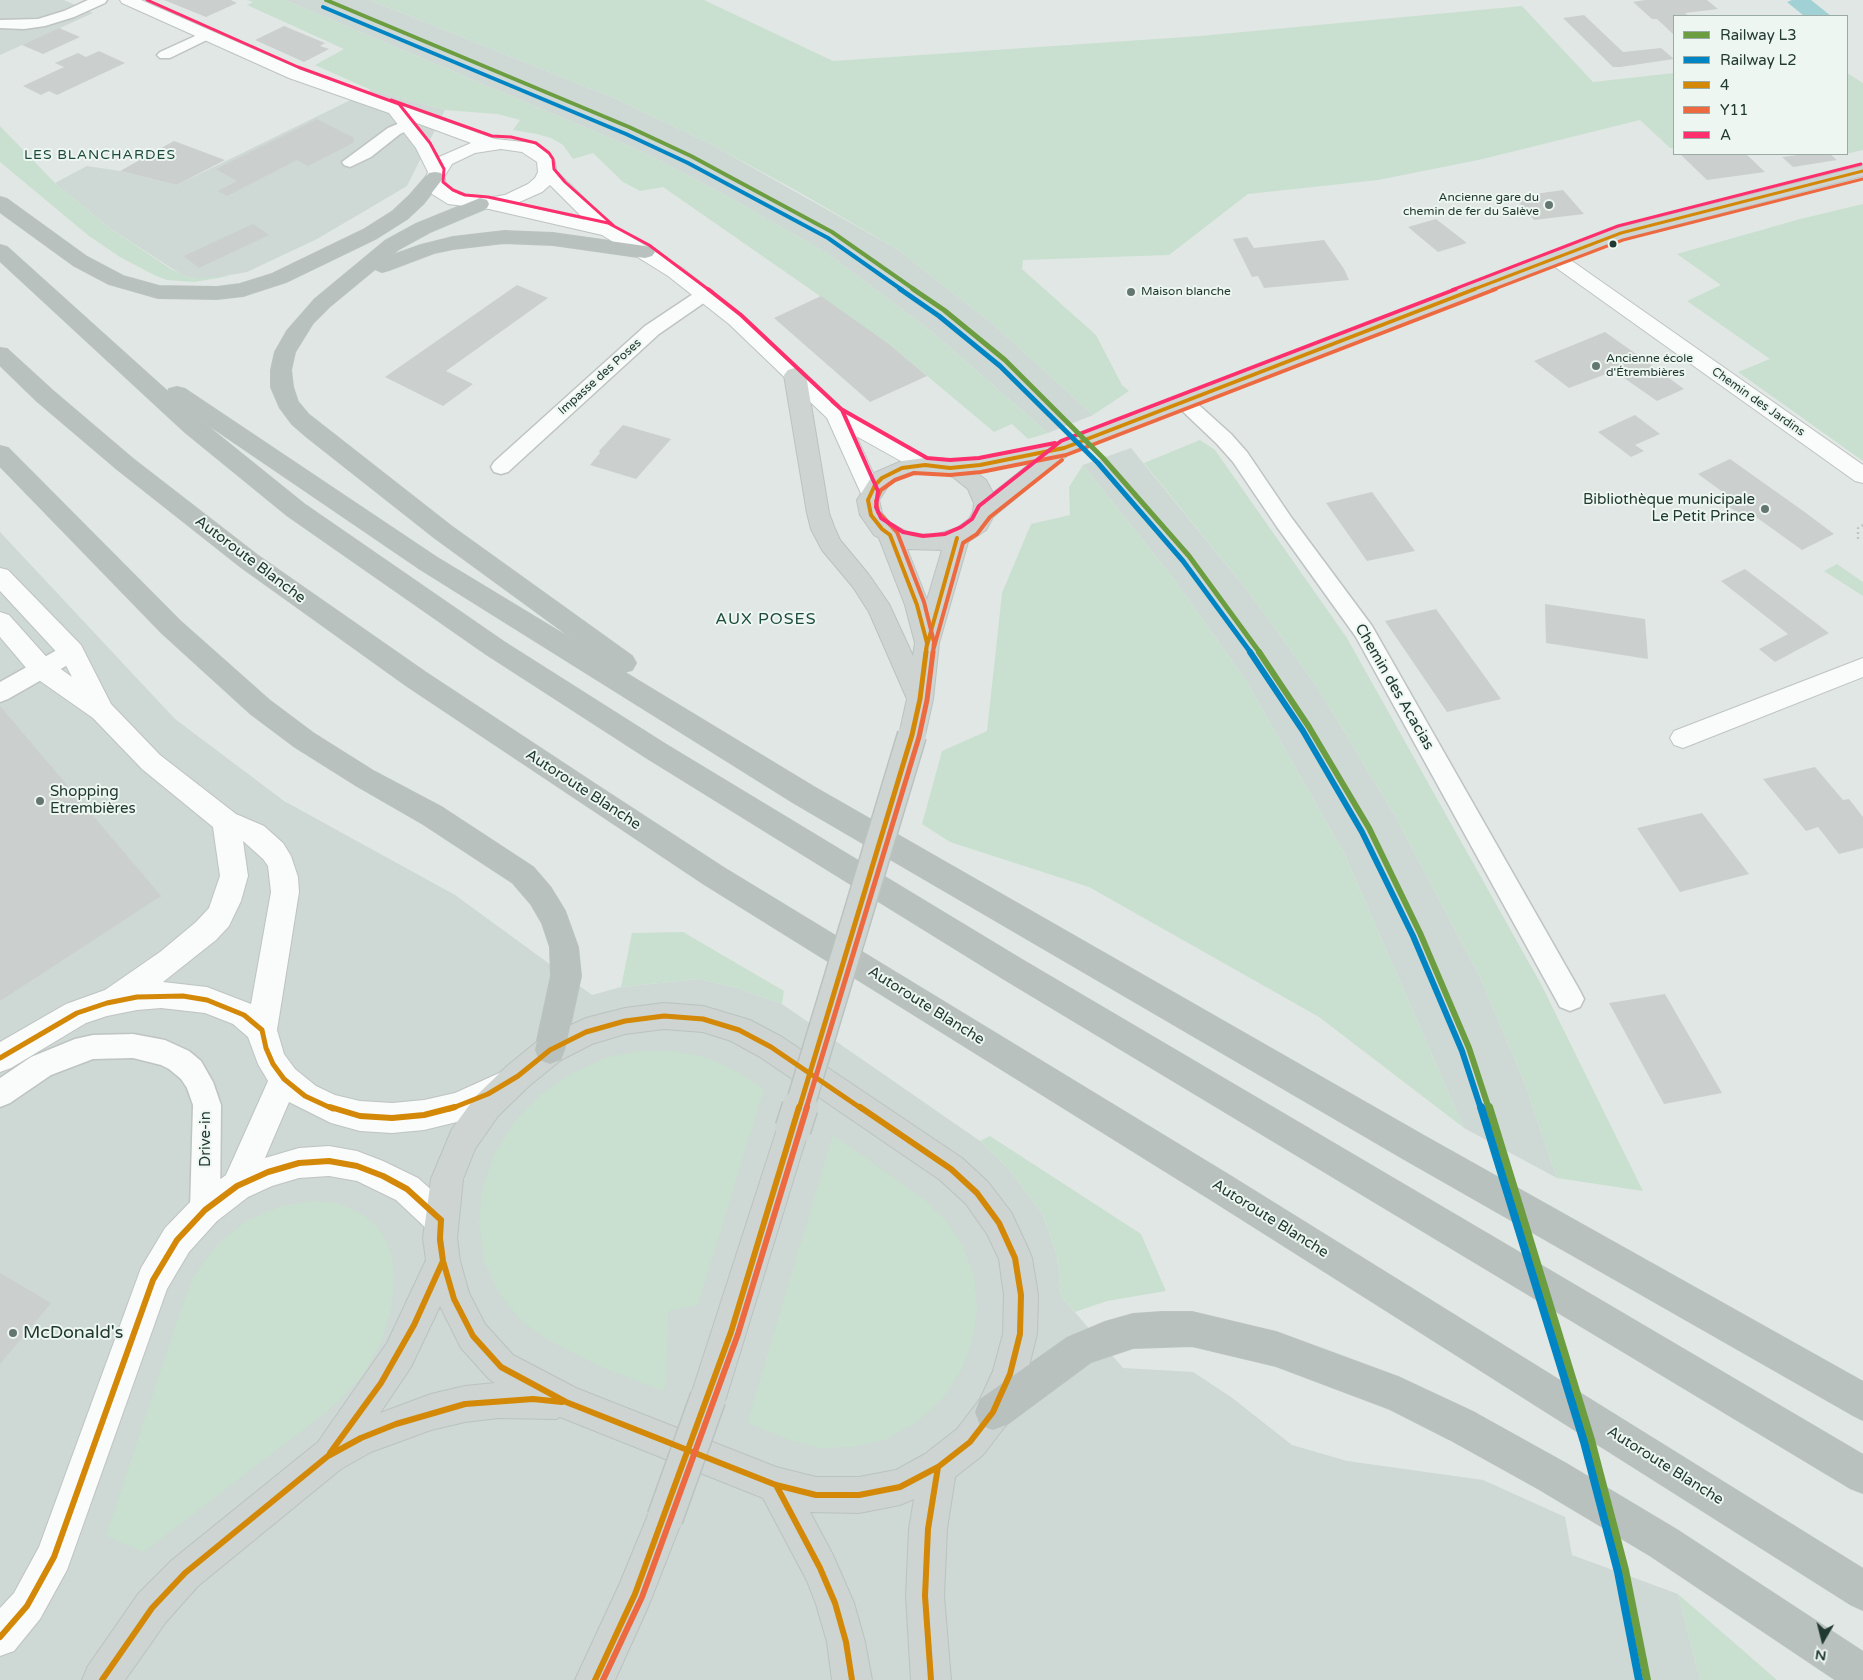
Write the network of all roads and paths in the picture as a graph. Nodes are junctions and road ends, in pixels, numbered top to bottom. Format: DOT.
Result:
graph roads {
  1 [pos="100,0"];
  2 [pos="128,0"];
  3 [pos="0,24"];
  4 [pos="206,35"];
  5 [pos="164,55"];
  6 [pos="395,110"];
  7 [pos="407,125"];
  8 [pos="491,144"];
  9 [pos="350,162"];
  10 [pos="1863,171"];
  11 [pos="547,172"];
  12 [pos="436,174"];
  13 [pos="0,203"];
  14 [pos="483,204"];
  15 [pos="606,230"];
  16 [pos="0,251"];
  17 [pos="645,252"];
  18 [pos="1555,258"];
  19 [pos="353,278"];
  20 [pos="705,294"];
  21 [pos="108,349"];
  22 [pos="0,354"];
  23 [pos="794,375"];
  24 [pos="1183,401"];
  25 [pos="836,415"];
  26 [pos="1064,448"];
  27 [pos="0,453"];
  28 [pos="925,465"];
  29 [pos="501,467"];
  30 [pos="950,468"];
  31 [pos="1863,476"];
  32 [pos="871,493"];
  33 [pos="984,512"];
  34 [pos="1863,525"];
  35 [pos="890,535"];
  36 [pos="958,538"];
  37 [pos="1858,539"];
  38 [pos="0,576"];
  39 [pos="0,621"];
  40 [pos="927,643"];
  41 [pos="72,652"];
  42 [pos="1863,667"];
  43 [pos="42,669"];
  44 [pos="0,693"];
  45 [pos="920,699"];
  46 [pos="102,711"];
  47 [pos="1683,738"];
  48 [pos="804,795"];
  49 [pos="226,822"];
  50 [pos="1570,999"];
  51 [pos="107,1003"];
  52 [pos="262,1030"];
  53 [pos="550,1050"];
  54 [pos="0,1058"];
  55 [pos="518,1076"];
  56 [pos="284,1079"];
  57 [pos="0,1094"];
  58 [pos="237,1186"];
  59 [pos="205,1210"];
  60 [pos="441,1220"];
  61 [pos="443,1261"];
  62 [pos="566,1402"];
  63 [pos="1863,1402"];
  64 [pos="993,1412"];
  65 [pos="328,1456"];
  66 [pos="938,1467"];
  67 [pos="1863,1475"];
  68 [pos="776,1485"];
  69 [pos="1863,1591"];
  70 [pos="0,1637"];
  71 [pos="1863,1675"];
  72 [pos="102,1680"];
  73 [pos="595,1680"];
  74 [pos="852,1680"];
  75 [pos="931,1680"];
  1 -- 3 [label="lane"];
  2 -- 4 [label="street"];
  4 -- 5 [label="lane"];
  4 -- 6 [label="street"];
  6 -- 7 [label="street"];
  6 -- 8 [label="street"];
  7 -- 9 [label="lane"];
  7 -- 12 [label="street"];
  8 -- 11 [label="street"];
  8 -- 12 [label="street"];
  10 -- 18 [label="main road"];
  11 -- 14 [label="street"];
  11 -- 15 [label="street"];
  12 -- 13 [label="highway"];
  12 -- 14 [label="street"];
  14 -- 15 [label="street"];
  14 -- 19 [label="highway"];
  15 -- 17 [label="street"];
  16 -- 21 [label="highway"];
  17 -- 19 [label="highway"];
  17 -- 20 [label="street"];
  18 -- 24 [label="main road"];
  18 -- 31 [label="street, Chemin des Jardins"];
  19 -- 48 [label="highway"];
  20 -- 23 [label="street"];
  20 -- 29 [label="lane, Impasse des Poses"];
  21 -- 48 [label="highway"];
  21 -- 67 [label="highway"];
  22 -- 69 [label="highway, Autoroute Blanche"];
  23 -- 25 [label="street"];
  23 -- 45 [label="main road"];
  24 -- 26 [label="main road"];
  24 -- 50 [label="lane, Chemin des Acacias"];
  25 -- 28 [label="street"];
  25 -- 32 [label="street"];
  26 -- 30 [label="main road"];
  26 -- 33 [label="main road"];
  27 -- 53 [label="highway"];
  28 -- 30 [label="main road"];
  28 -- 32 [label="main road"];
  30 -- 33 [label="main road"];
  32 -- 35 [label="main road"];
  33 -- 36 [label="main road"];
  34 -- 37 [label="path"];
  35 -- 36 [label="main road"];
  35 -- 40 [label="main road"];
  36 -- 40 [label="main road"];
  38 -- 41 [label="street"];
  39 -- 43 [label="street"];
  40 -- 45 [label="main road"];
  41 -- 43 [label="lane"];
  41 -- 46 [label="street"];
  42 -- 47 [label="street"];
  43 -- 44 [label="lane"];
  43 -- 46 [label="street"];
  45 -- 73 [label="main road, bridge"];
  46 -- 49 [label="street"];
  48 -- 63 [label="highway"];
  49 -- 51 [label="street"];
  49 -- 52 [label="street"];
  51 -- 52 [label="street"];
  51 -- 54 [label="street"];
  52 -- 56 [label="street"];
  53 -- 55 [label="main road"];
  53 -- 64 [label="main road"];
  55 -- 56 [label="street"];
  55 -- 60 [label="main road"];
  56 -- 58 [label="street"];
  57 -- 59 [label="lane, Drive-in"];
  58 -- 59 [label="street"];
  58 -- 60 [label="street"];
  59 -- 70 [label="street"];
  60 -- 61 [label="main road"];
  61 -- 62 [label="main road"];
  61 -- 65 [label="main road"];
  62 -- 65 [label="main road"];
  62 -- 68 [label="main road"];
  64 -- 66 [label="main road"];
  64 -- 71 [label="highway"];
  65 -- 72 [label="main road"];
  66 -- 68 [label="main road"];
  66 -- 75 [label="main road"];
  68 -- 74 [label="main road"];
}
